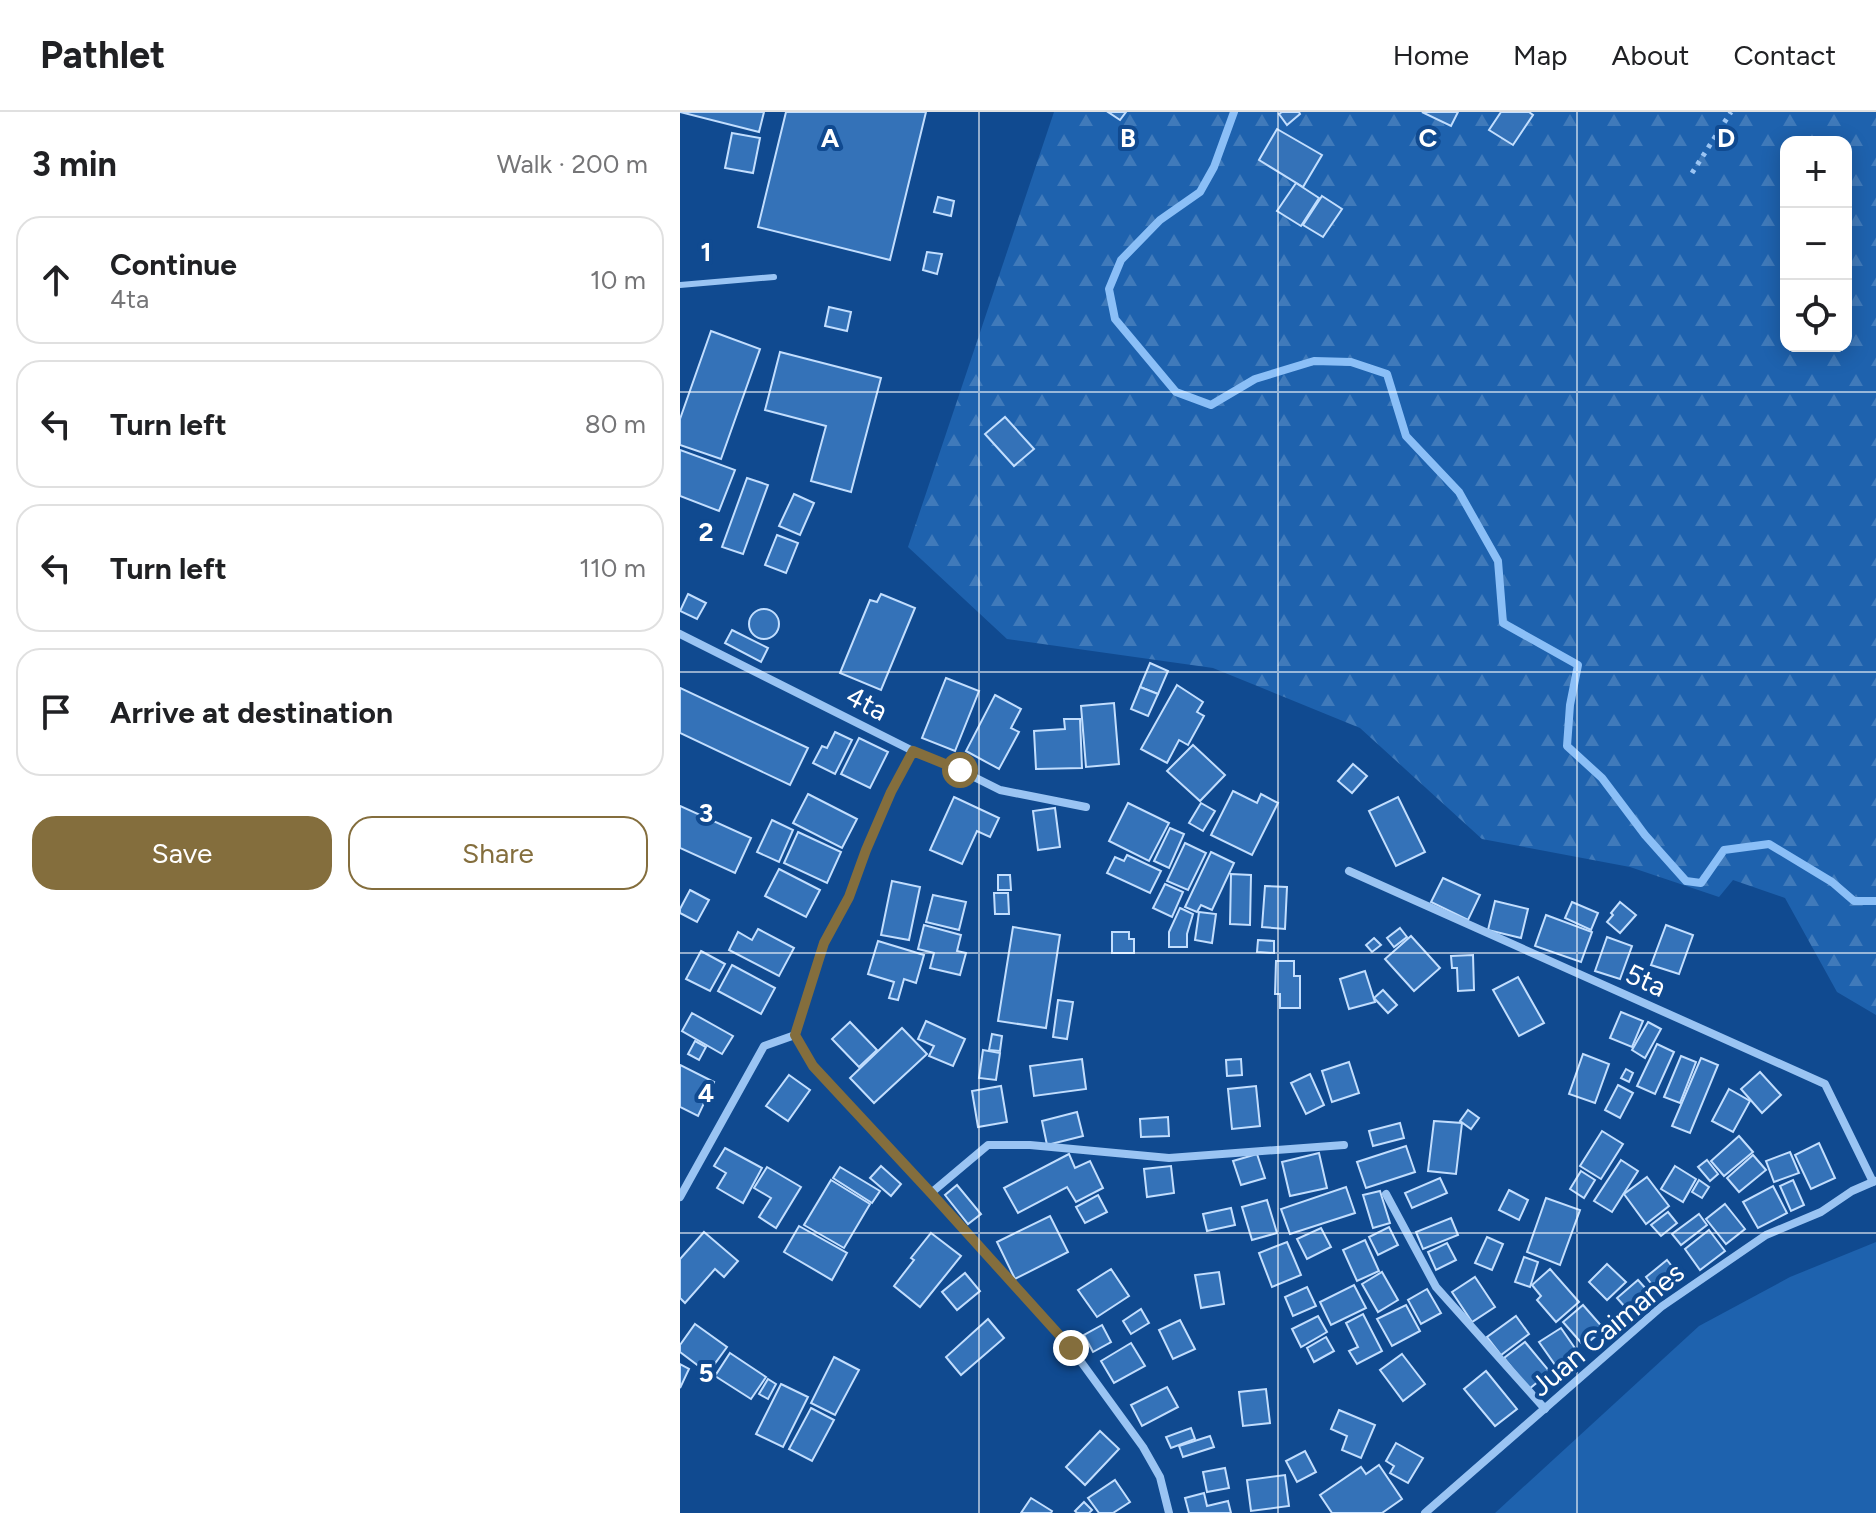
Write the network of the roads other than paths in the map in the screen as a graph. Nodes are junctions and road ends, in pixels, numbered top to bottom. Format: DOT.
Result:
graph roads {
  1 [pos="774,277"];
  2 [pos="680,285"];
  3 [pos="680,634"];
  4 [pos="913,751"];
  5 [pos="1086,807"];
  6 [pos="1349,871"];
  7 [pos="795,1035"];
  8 [pos="1344,1145"];
  9 [pos="1875,1182"];
  10 [pos="931,1193"];
  11 [pos="1386,1194"];
  12 [pos="680,1197"];
  13 [pos="1545,1409"];
  14 [pos="1169,1513"];
  15 [pos="1425,1513"];
  1 -- 2 [label="lane"];
  3 -- 4 [label="street, 4ta"];
  4 -- 5 [label="street, 4ta"];
  4 -- 7 [label="street"];
  6 -- 9 [label="street, 5ta"];
  7 -- 10 [label="street"];
  7 -- 12 [label="street"];
  8 -- 10 [label="street"];
  9 -- 13 [label="street, Juan Caimanes"];
  10 -- 14 [label="street"];
  11 -- 13 [label="street"];
  13 -- 15 [label="street, Juan Caimanes"];
}
